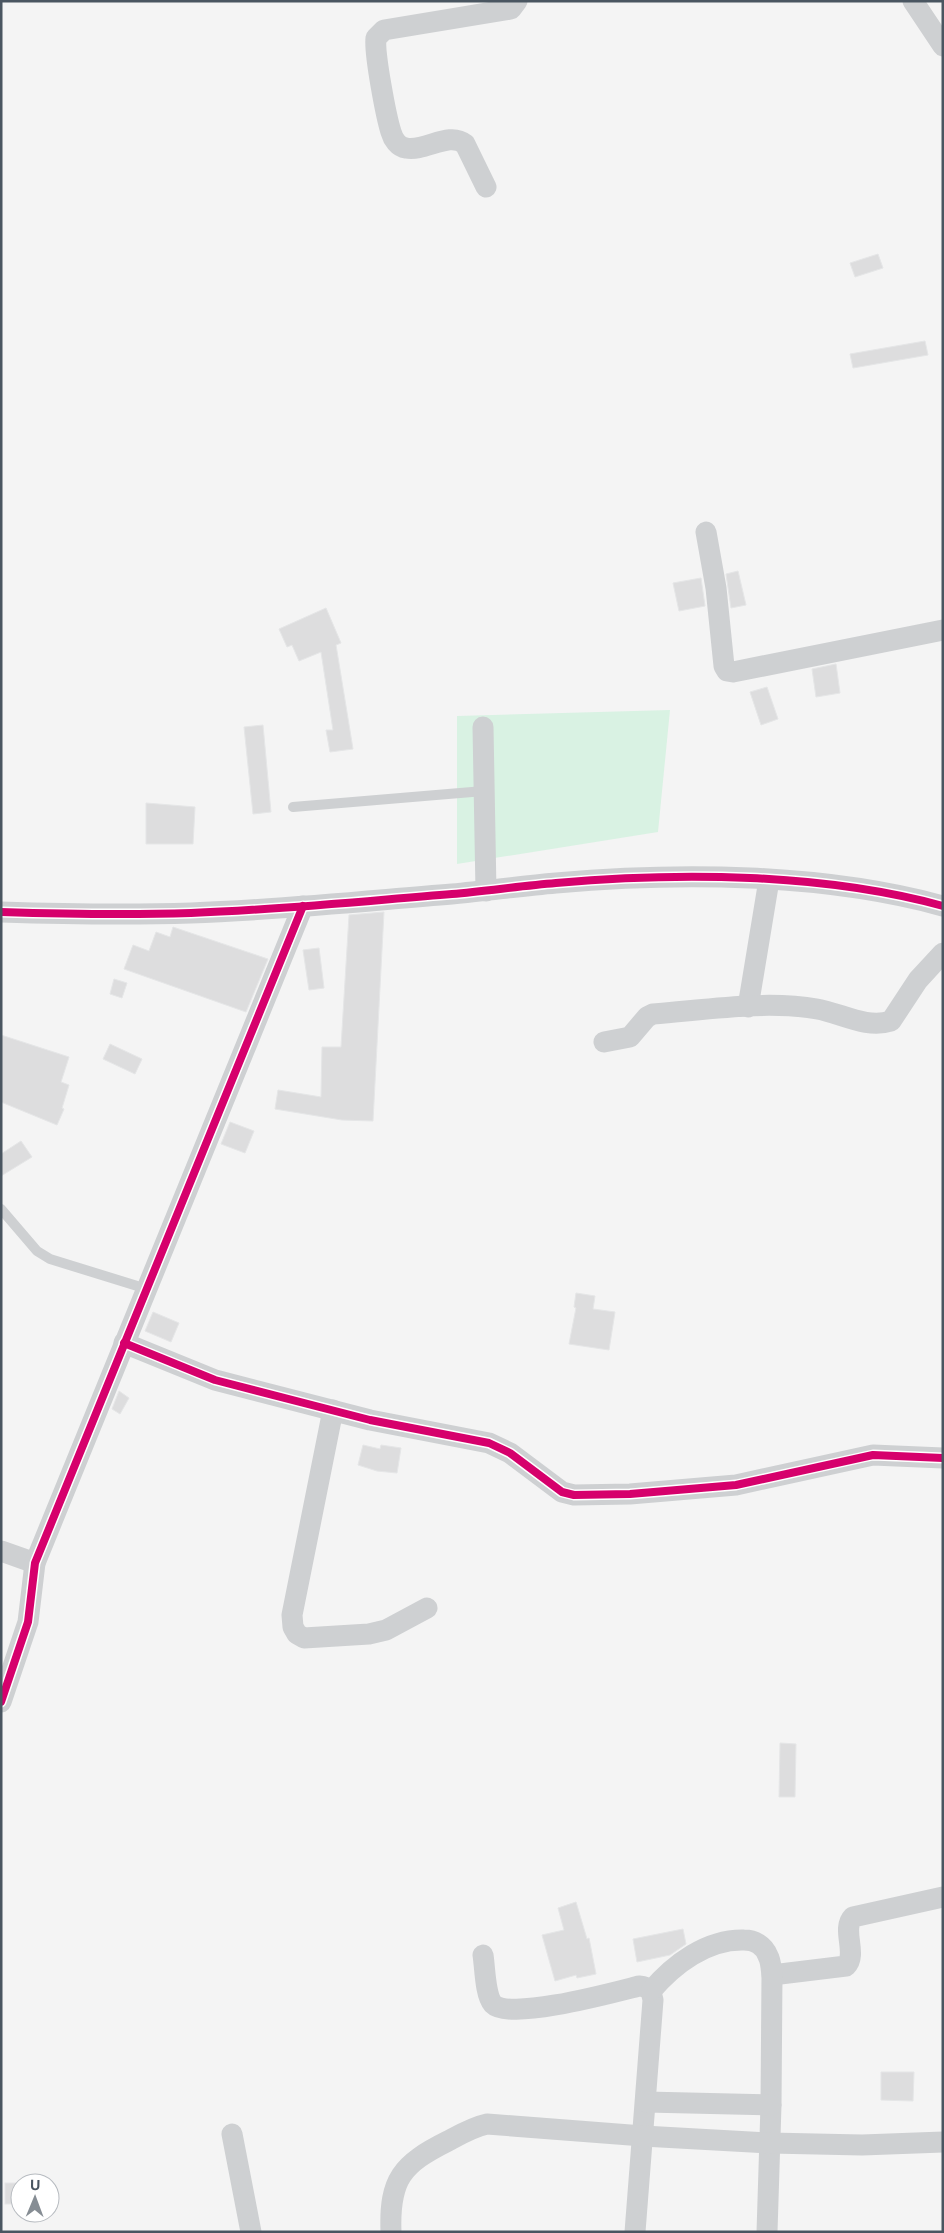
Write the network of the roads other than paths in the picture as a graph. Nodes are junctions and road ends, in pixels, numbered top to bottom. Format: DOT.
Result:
graph roads {
  1 [pos="518,1"];
  2 [pos="913,1"];
  3 [pos="943,46"];
  4 [pos="486,186"];
  5 [pos="706,532"];
  6 [pos="943,630"];
  7 [pos="483,727"];
  8 [pos="484,791"];
  9 [pos="293,807"];
  10 [pos="769,880"];
  11 [pos="486,891"];
  12 [pos="303,906"];
  13 [pos="943,906"];
  14 [pos="1,912"];
  15 [pos="943,953"];
  16 [pos="748,1007"];
  17 [pos="604,1042"];
  18 [pos="1,1209"];
  19 [pos="147,1289"];
  20 [pos="124,1343"];
  21 [pos="333,1410"];
  22 [pos="943,1458"];
  23 [pos="1,1551"];
  24 [pos="34,1563"];
  25 [pos="427,1608"];
  26 [pos="1,1702"];
  27 [pos="943,1897"];
  28 [pos="484,1955"];
  29 [pos="772,1975"];
  30 [pos="651,1991"];
  31 [pos="646,2102"];
  32 [pos="771,2105"];
  33 [pos="232,2134"];
  34 [pos="643,2136"];
  35 [pos="943,2142"];
  36 [pos="770,2143"];
  37 [pos="252,2232"];
  38 [pos="392,2232"];
  39 [pos="635,2232"];
  40 [pos="767,2232"];
  1 -- 4 [label="street"];
  2 -- 3 [label="street"];
  5 -- 6 [label="street"];
  7 -- 8 [label="street"];
  8 -- 9 [label="lane"];
  8 -- 11 [label="street"];
  10 -- 11 [label="street"];
  10 -- 13 [label="street"];
  10 -- 16 [label="street"];
  11 -- 12 [label="street"];
  12 -- 14 [label="street"];
  12 -- 19 [label="street"];
  15 -- 16 [label="street"];
  16 -- 17 [label="street"];
  18 -- 19 [label="lane"];
  19 -- 20 [label="street"];
  20 -- 21 [label="street"];
  20 -- 24 [label="street"];
  21 -- 22 [label="street"];
  21 -- 25 [label="street"];
  23 -- 24 [label="street"];
  24 -- 26 [label="street"];
  27 -- 29 [label="street"];
  28 -- 30 [label="street"];
  29 -- 30 [label="street"];
  29 -- 32 [label="street"];
  30 -- 31 [label="street"];
  31 -- 32 [label="street"];
  31 -- 34 [label="street"];
  32 -- 36 [label="street"];
  33 -- 37 [label="street"];
  34 -- 36 [label="street"];
  34 -- 38 [label="street"];
  34 -- 39 [label="street"];
  35 -- 36 [label="street"];
  36 -- 40 [label="street"];
}
